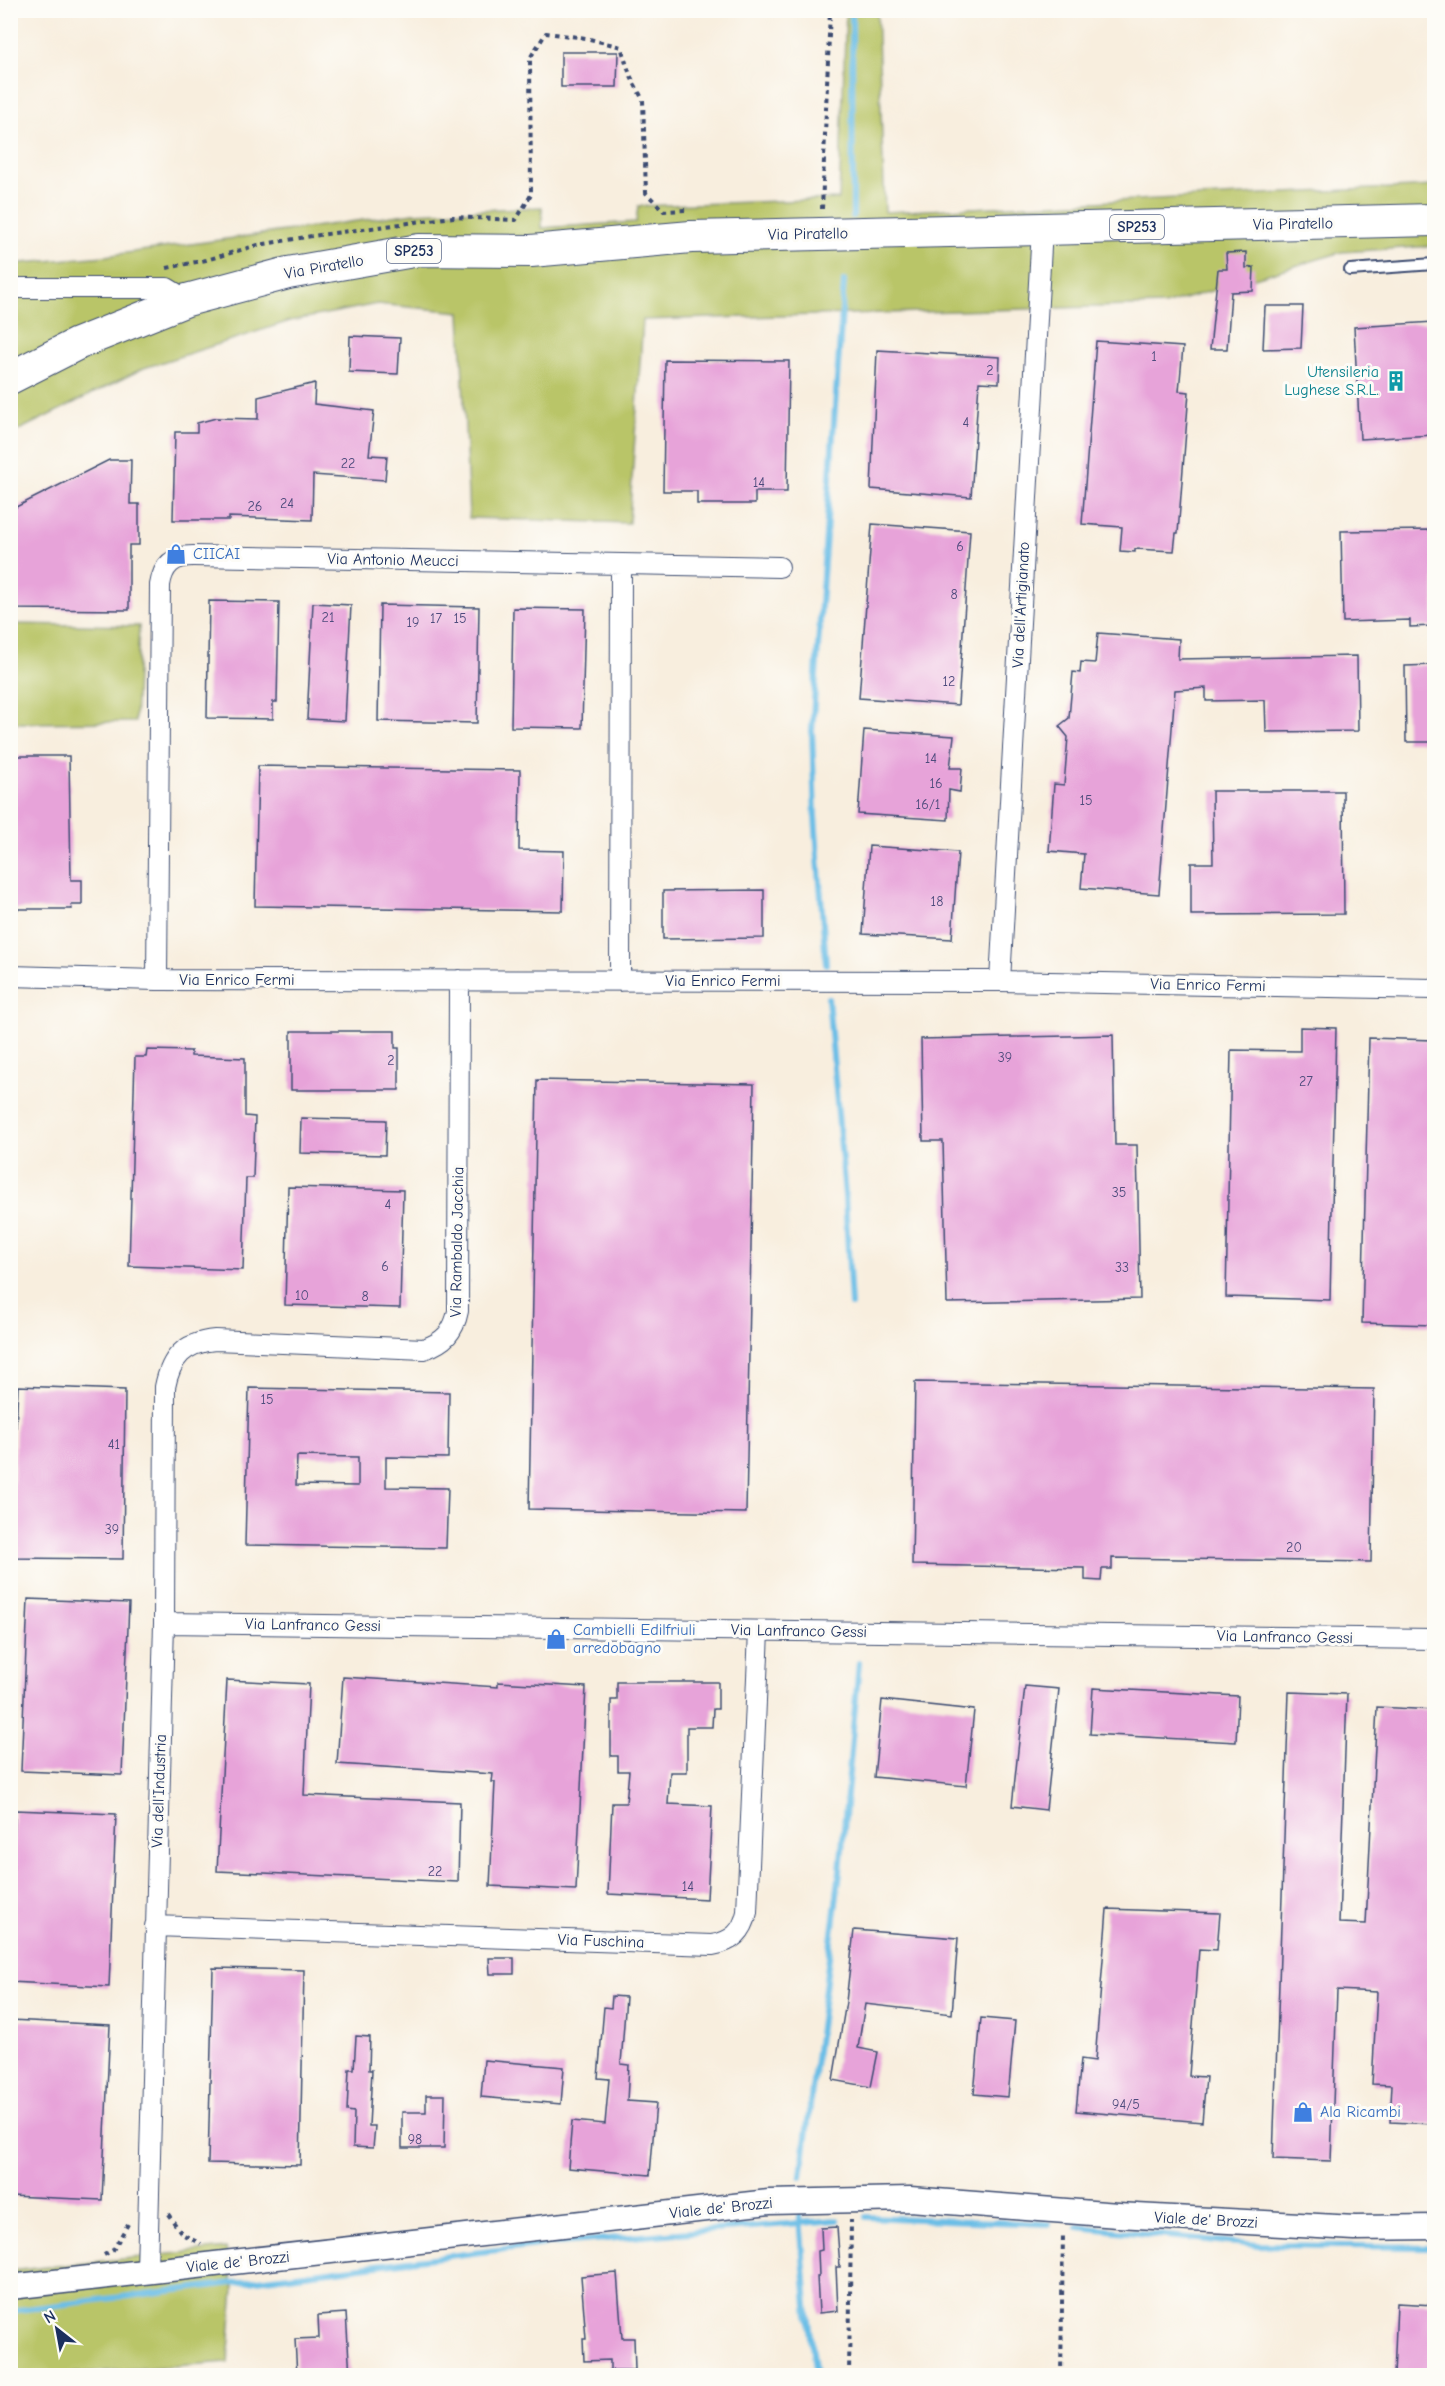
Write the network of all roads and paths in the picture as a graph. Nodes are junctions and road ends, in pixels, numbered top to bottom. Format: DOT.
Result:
graph roads {
  1 [pos="830,10"];
  2 [pos="687,210"];
  3 [pos="818,216"];
  4 [pos="1434,220"];
  5 [pos="1042,229"];
  6 [pos="1434,264"];
  7 [pos="165,268"];
  8 [pos="1350,270"];
  9 [pos="10,288"];
  10 [pos="187,300"];
  11 [pos="10,378"];
  12 [pos="621,564"];
  13 [pos="779,567"];
  14 [pos="10,976"];
  15 [pos="157,980"];
  16 [pos="459,980"];
  17 [pos="620,981"];
  18 [pos="1000,981"];
  19 [pos="1434,988"];
  20 [pos="215,1340"];
  21 [pos="164,1623"];
  22 [pos="759,1630"];
  23 [pos="1434,1639"];
  24 [pos="155,1926"];
  25 [pos="851,2200"];
  26 [pos="1064,2210"];
  27 [pos="1434,2227"];
  28 [pos="147,2270"];
  29 [pos="10,2287"];
  30 [pos="849,2376"];
  31 [pos="1061,2376"];
  1 -- 3 [label="path"];
  2 -- 7 [label="path"];
  3 -- 5 [label="main road, Via Piratello / SP253"];
  3 -- 10 [label="main road, Via Piratello / SP253"];
  4 -- 5 [label="main road, Via Piratello / SP253"];
  5 -- 18 [label="street, Via dell'Artigianato"];
  6 -- 8 [label="lane"];
  9 -- 10 [label="street"];
  10 -- 11 [label="main road, Via Piratello / SP253"];
  12 -- 13 [label="street, Via Antonio Meucci"];
  12 -- 15 [label="street, Via Antonio Meucci"];
  12 -- 17 [label="street"];
  14 -- 15 [label="street, Via Enrico Fermi"];
  15 -- 16 [label="street, Via Enrico Fermi"];
  16 -- 17 [label="street, Via Enrico Fermi"];
  16 -- 20 [label="street, Via Rambaldo Jacchia"];
  17 -- 18 [label="street, Via Enrico Fermi"];
  18 -- 19 [label="street, Via Enrico Fermi"];
  20 -- 21 [label="street, Via dell'Industria"];
  21 -- 22 [label="street, Via Lanfranco Gessi"];
  21 -- 24 [label="street, Via dell'Industria"];
  22 -- 23 [label="street, Via Lanfranco Gessi"];
  22 -- 24 [label="street, Via Fuschina"];
  24 -- 28 [label="street, Via dell'Industria"];
  25 -- 26 [label="street, Viale de' Brozzi"];
  25 -- 28 [label="street, Viale de' Brozzi"];
  25 -- 30 [label="path"];
  26 -- 27 [label="street, Viale de' Brozzi"];
  26 -- 31 [label="path"];
  28 -- 29 [label="street, Viale de' Brozzi"];
}
